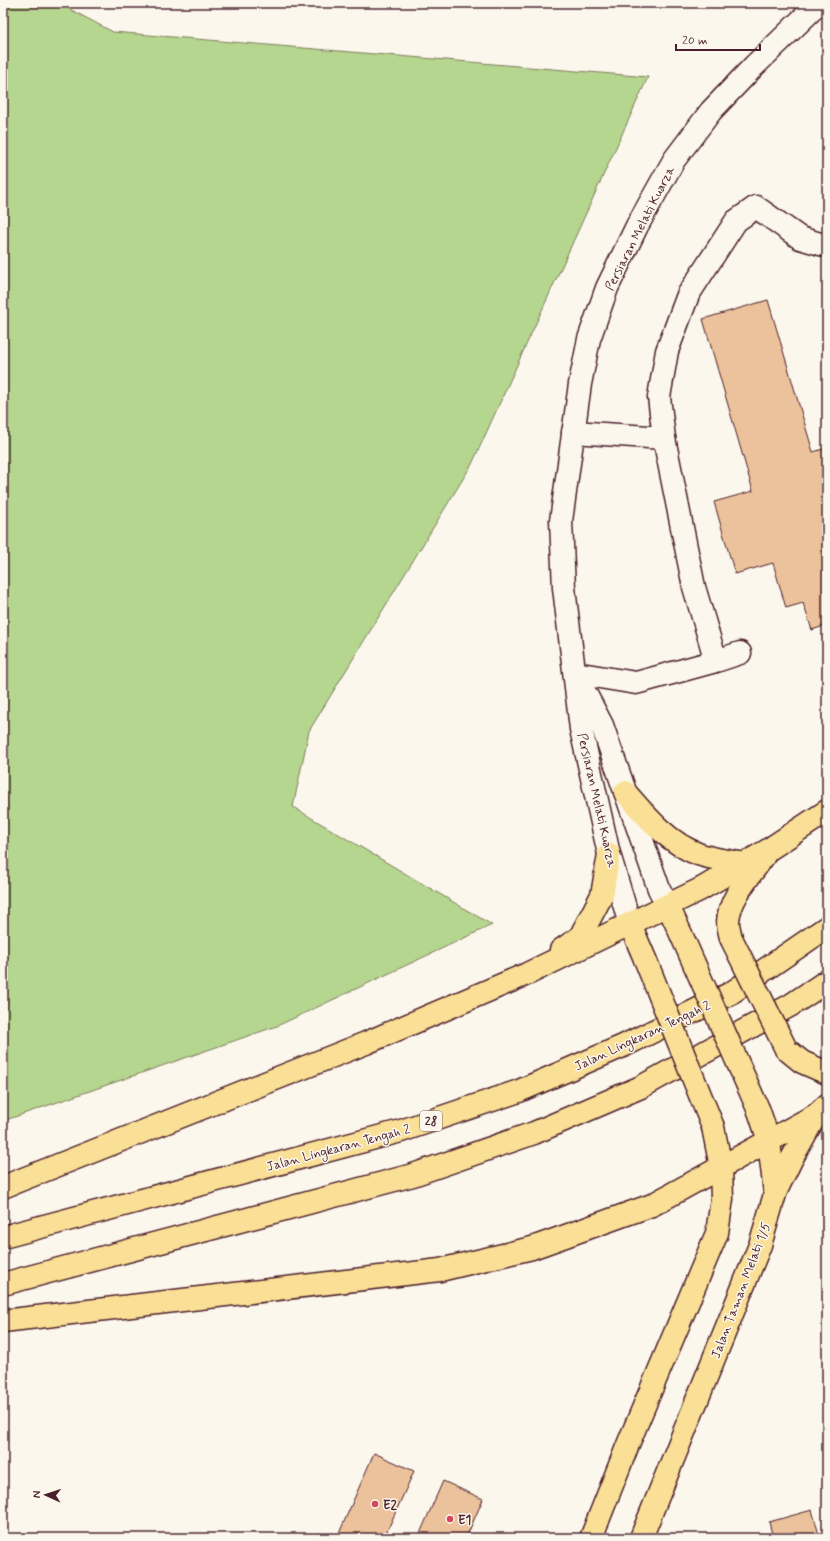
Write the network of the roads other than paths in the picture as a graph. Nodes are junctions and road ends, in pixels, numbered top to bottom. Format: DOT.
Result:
graph roads {
  1 [pos="820,3"];
  2 [pos="827,246"];
  3 [pos="573,432"];
  4 [pos="664,438"];
  5 [pos="740,653"];
  6 [pos="716,661"];
  7 [pos="575,673"];
  8 [pos="625,792"];
  9 [pos="827,811"];
  10 [pos="768,850"];
  11 [pos="609,854"];
  12 [pos="744,864"];
  13 [pos="668,906"];
  14 [pos="630,924"];
  15 [pos="827,927"];
  16 [pos="527,974"];
  17 [pos="827,981"];
  18 [pos="827,1073"];
  19 [pos="822,1110"];
  20 [pos="769,1141"];
  21 [pos="722,1167"];
  22 [pos="3,1187"];
  23 [pos="775,1194"];
  24 [pos="3,1237"];
  25 [pos="3,1284"];
  26 [pos="3,1321"];
  27 [pos="591,1538"];
  28 [pos="641,1538"];
  1 -- 3 [label="street, Persiaran Melati Kuarza"];
  2 -- 4 [label="street"];
  3 -- 4 [label="street"];
  3 -- 7 [label="street, Persiaran Melati Kuarza"];
  4 -- 6 [label="street"];
  5 -- 6 [label="street"];
  6 -- 7 [label="street"];
  7 -- 8 [label="street, Persiaran Melati Kuarza"];
  7 -- 11 [label="street, Persiaran Melati Kuarza"];
  8 -- 12 [label="main road"];
  8 -- 13 [label="street, Persiaran Melati Kuarza"];
  9 -- 10 [label="main road"];
  10 -- 12 [label="main road"];
  10 -- 18 [label="main road, bridge"];
  11 -- 14 [label="street, Persiaran Melati Kuarza"];
  11 -- 16 [label="main road"];
  12 -- 13 [label="main road"];
  13 -- 14 [label="main road"];
  13 -- 20 [label="main road, Jalan Taman Melati 1/5, bridge"];
  14 -- 16 [label="main road"];
  14 -- 21 [label="main road, bridge"];
  15 -- 24 [label="main road, Jalan Lingkaran Tengah 2 / 28"];
  16 -- 22 [label="main road"];
  17 -- 25 [label="main road"];
  19 -- 20 [label="main road"];
  19 -- 23 [label="main road"];
  20 -- 21 [label="main road"];
  20 -- 23 [label="main road, Jalan Taman Melati 1/5"];
  21 -- 26 [label="main road"];
  21 -- 27 [label="main road"];
  23 -- 28 [label="main road, Jalan Taman Melati 1/5"];
}
